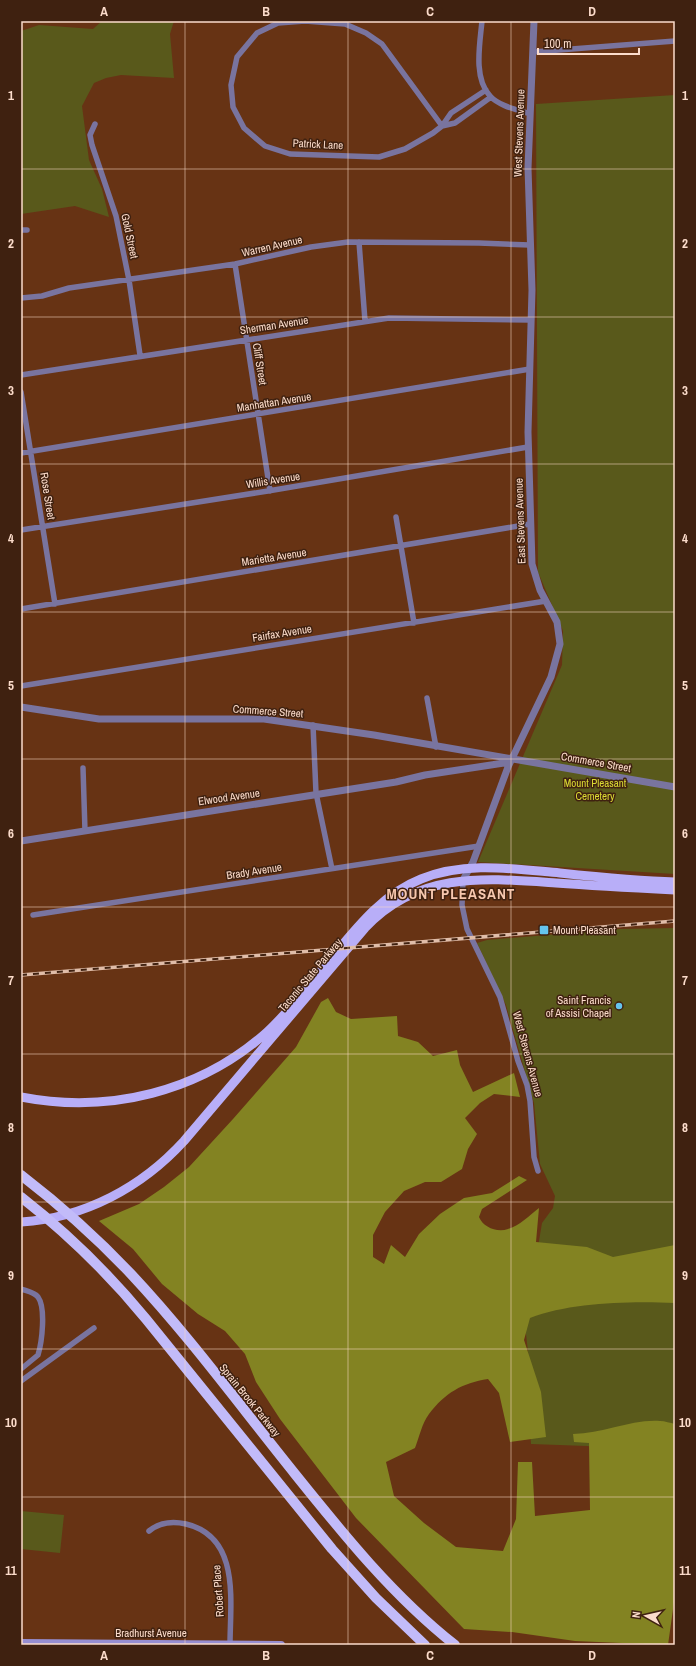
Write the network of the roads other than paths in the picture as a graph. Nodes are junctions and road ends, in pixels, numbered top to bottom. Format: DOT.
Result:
graph roads {
  1 [pos="482,21"];
  2 [pos="534,21"];
  3 [pos="675,41"];
  4 [pos="533,52"];
  5 [pos="486,90"];
  6 [pos="491,97"];
  7 [pos="530,114"];
  8 [pos="94,124"];
  9 [pos="442,126"];
  10 [pos="359,242"];
  11 [pos="530,246"];
  12 [pos="235,264"];
  13 [pos="129,280"];
  14 [pos="21,298"];
  15 [pos="532,320"];
  16 [pos="365,321"];
  17 [pos="246,339"];
  18 [pos="140,355"];
  19 [pos="530,369"];
  20 [pos="21,375"];
  21 [pos="21,392"];
  22 [pos="258,415"];
  23 [pos="528,447"];
  24 [pos="30,451"];
  25 [pos="21,453"];
  26 [pos="270,491"];
  27 [pos="396,517"];
  28 [pos="530,524"];
  29 [pos="43,526"];
  30 [pos="21,530"];
  31 [pos="401,546"];
  32 [pos="546,601"];
  33 [pos="55,604"];
  34 [pos="21,609"];
  35 [pos="414,623"];
  36 [pos="21,686"];
  37 [pos="427,698"];
  38 [pos="21,707"];
  39 [pos="313,725"];
  40 [pos="436,747"];
  41 [pos="512,759"];
  42 [pos="83,768"];
  43 [pos="441,773"];
  44 [pos="675,787"];
  45 [pos="316,793"];
  46 [pos="85,831"];
  47 [pos="21,841"];
  48 [pos="479,846"];
  49 [pos="470,868"];
  50 [pos="332,869"];
  51 [pos="463,880"];
  52 [pos="675,882"];
  53 [pos="675,890"];
  54 [pos="33,915"];
  55 [pos="336,957"];
  56 [pos="21,1097"];
  57 [pos="538,1170"];
  58 [pos="21,1175"];
  59 [pos="25,1200"];
  60 [pos="21,1222"];
  61 [pos="21,1290"];
  62 [pos="94,1328"];
  63 [pos="21,1369"];
  64 [pos="21,1381"];
  65 [pos="149,1531"];
  66 [pos="409,1631"];
  67 [pos="21,1643"];
  68 [pos="180,1645"];
  69 [pos="230,1645"];
  70 [pos="281,1645"];
  71 [pos="419,1645"];
  72 [pos="425,1645"];
  73 [pos="455,1645"];
  1 -- 5 [label="street"];
  2 -- 4 [label="street, West Stevens Avenue"];
  3 -- 4 [label="street"];
  4 -- 7 [label="street, West Stevens Avenue"];
  5 -- 6 [label="street"];
  5 -- 9 [label="street, Patrick Lane"];
  6 -- 7 [label="street"];
  6 -- 9 [label="street, Patrick Lane"];
  7 -- 11 [label="street, West Stevens Avenue"];
  8 -- 13 [label="street, Gold Street"];
  9 -- 9 [label="street, Patrick Lane"];
  10 -- 11 [label="street, Warren Avenue"];
  10 -- 12 [label="street, Warren Avenue"];
  10 -- 16 [label="street"];
  11 -- 15 [label="street, East Stevens Avenue"];
  12 -- 13 [label="street, Warren Avenue"];
  12 -- 17 [label="street, Cliff Street"];
  13 -- 14 [label="street, Warren Avenue"];
  13 -- 18 [label="street, Gold Street"];
  15 -- 16 [label="street, Sherman Avenue"];
  15 -- 19 [label="street, East Stevens Avenue"];
  16 -- 17 [label="street, Sherman Avenue"];
  17 -- 18 [label="street, Sherman Avenue"];
  17 -- 22 [label="street, Cliff Street"];
  18 -- 20 [label="street, Sherman Avenue"];
  19 -- 22 [label="street, Manhattan Avenue"];
  19 -- 23 [label="street, East Stevens Avenue"];
  21 -- 24 [label="street, Rose Street"];
  22 -- 24 [label="street, Manhattan Avenue"];
  22 -- 26 [label="street, Cliff Street"];
  23 -- 26 [label="street, Willis Avenue"];
  23 -- 28 [label="street, East Stevens Avenue"];
  24 -- 25 [label="street, Manhattan Avenue"];
  24 -- 29 [label="street, Rose Street"];
  26 -- 29 [label="street, Willis Avenue"];
  27 -- 31 [label="street"];
  28 -- 31 [label="street, Marietta Avenue"];
  28 -- 32 [label="street, East Stevens Avenue"];
  29 -- 30 [label="street, Willis Avenue"];
  29 -- 33 [label="street, Rose Street"];
  31 -- 33 [label="street, Marietta Avenue"];
  31 -- 35 [label="street"];
  32 -- 35 [label="street, Fairfax Avenue"];
  32 -- 41 [label="street, East Stevens Avenue"];
  33 -- 34 [label="street, Marietta Avenue"];
  35 -- 36 [label="street, Fairfax Avenue"];
  37 -- 40 [label="street"];
  38 -- 39 [label="street, Commerce Street"];
  39 -- 40 [label="street, Commerce Street"];
  39 -- 45 [label="street"];
  40 -- 41 [label="street, Commerce Street"];
  41 -- 43 [label="street, Commerce Street"];
  41 -- 44 [label="street, Commerce Street"];
  41 -- 48 [label="street, East Stevens Avenue"];
  42 -- 46 [label="street"];
  43 -- 45 [label="street, Elwood Avenue"];
  45 -- 46 [label="street, Elwood Avenue"];
  45 -- 50 [label="street"];
  46 -- 47 [label="street, Elwood Avenue"];
  48 -- 49 [label="street, East Stevens Avenue"];
  48 -- 50 [label="street, Brady Avenue"];
  49 -- 51 [label="street, East Stevens Avenue"];
  49 -- 52 [label="highway, Taconic State Parkway"];
  49 -- 55 [label="highway, Taconic State Parkway"];
  50 -- 54 [label="street, Brady Avenue"];
  51 -- 53 [label="highway, Taconic State Parkway"];
  51 -- 55 [label="highway, Taconic State Parkway"];
  51 -- 57 [label="street, West Stevens Avenue"];
  55 -- 56 [label="highway, Taconic State Parkway"];
  55 -- 60 [label="highway, Taconic State Parkway"];
  58 -- 73 [label="highway, Sprain Brook Parkway"];
  59 -- 66 [label="highway"];
  61 -- 63 [label="street"];
  62 -- 64 [label="street"];
  65 -- 69 [label="street, Robert Place"];
  66 -- 71 [label="highway"];
  66 -- 72 [label="highway"];
  67 -- 68 [label="main road, Bradhurst Avenue"];
  68 -- 69 [label="main road, Bradhurst Avenue"];
  69 -- 70 [label="main road, Bradhurst Avenue"];
}
